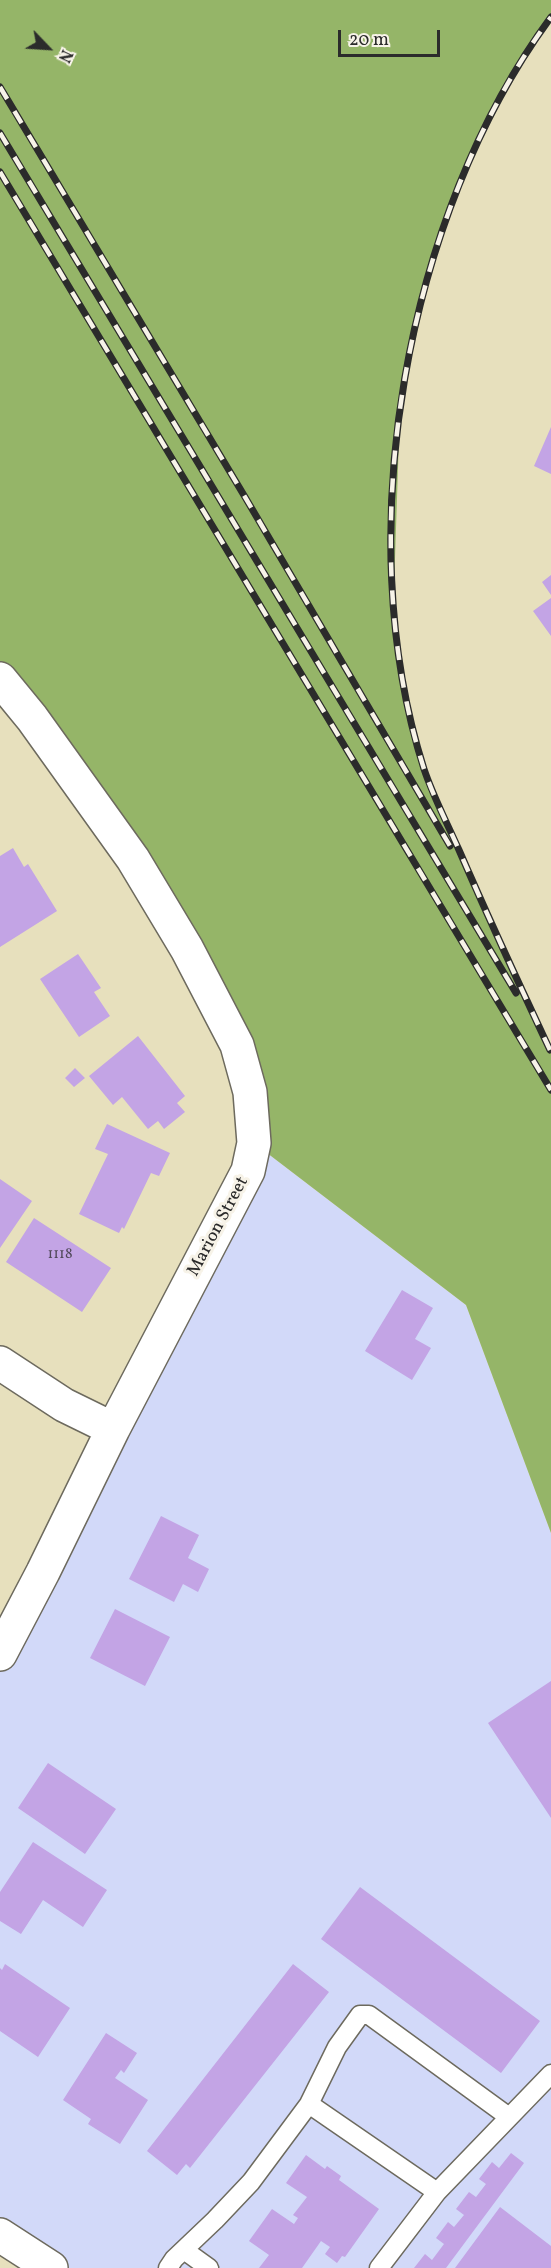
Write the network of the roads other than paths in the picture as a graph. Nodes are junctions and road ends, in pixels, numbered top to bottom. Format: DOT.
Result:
graph roads {
  1 [pos="0,679"];
  2 [pos="0,1363"];
  3 [pos="113,1429"];
  4 [pos="0,1654"];
  5 [pos="551,2074"];
  6 [pos="309,2104"];
  7 [pos="509,2117"];
  8 [pos="438,2192"];
  9 [pos="2,2242"];
  10 [pos="184,2250"];
  11 [pos="51,2268"];
  12 [pos="168,2268"];
  13 [pos="209,2268"];
  14 [pos="379,2268"];
  1 -- 3 [label="street, Marion Street"];
  2 -- 3 [label="street"];
  3 -- 4 [label="street, Marion Street"];
  5 -- 7 [label="lane"];
  6 -- 7 [label="lane"];
  6 -- 8 [label="lane"];
  6 -- 10 [label="lane"];
  7 -- 8 [label="lane"];
  8 -- 14 [label="lane"];
  9 -- 11 [label="street"];
  10 -- 12 [label="lane"];
  10 -- 13 [label="lane"];
}
